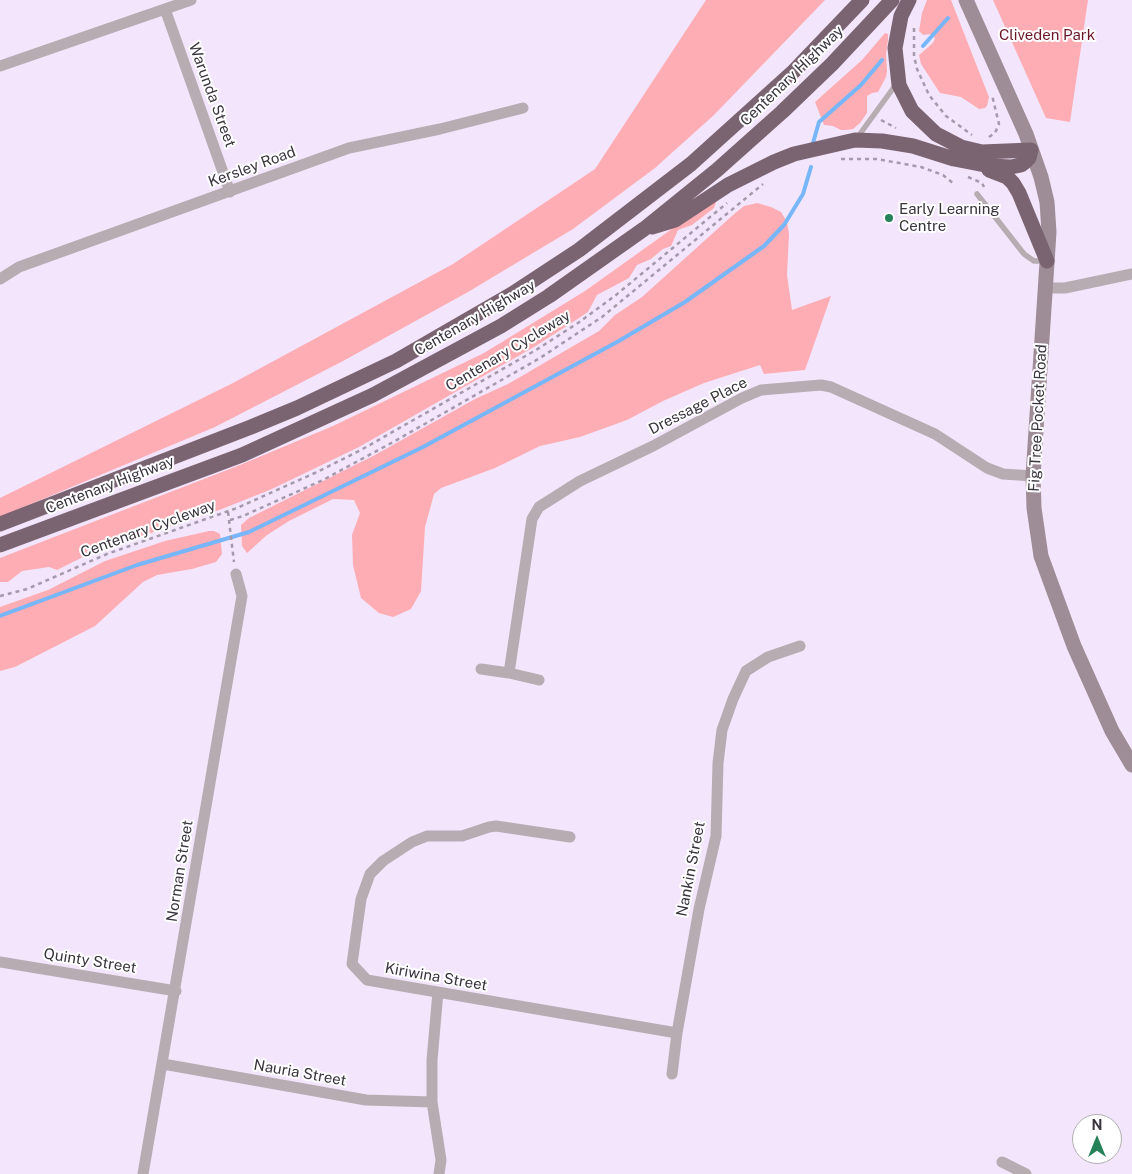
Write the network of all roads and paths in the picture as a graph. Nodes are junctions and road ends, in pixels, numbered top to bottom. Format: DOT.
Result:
graph roads {
  1 [pos="191,0"];
  2 [pos="862,0"];
  3 [pos="892,0"];
  4 [pos="909,0"];
  5 [pos="966,0"];
  6 [pos="165,9"];
  7 [pos="914,26"];
  8 [pos="0,66"];
  9 [pos="898,81"];
  10 [pos="994,101"];
  11 [pos="523,108"];
  12 [pos="873,116"];
  13 [pos="900,130"];
  14 [pos="975,137"];
  15 [pos="986,138"];
  16 [pos="855,140"];
  17 [pos="1031,150"];
  18 [pos="902,156"];
  19 [pos="839,159"];
  20 [pos="900,163"];
  21 [pos="967,169"];
  22 [pos="769,181"];
  23 [pos="954,184"];
  24 [pos="230,192"];
  25 [pos="977,194"];
  26 [pos="728,203"];
  27 [pos="989,210"];
  28 [pos="644,229"];
  29 [pos="1047,261"];
  30 [pos="1132,274"];
  31 [pos="0,279"];
  32 [pos="1046,288"];
  33 [pos="1033,476"];
  34 [pos="228,512"];
  35 [pos="230,520"];
  36 [pos="0,524"];
  37 [pos="0,546"];
  38 [pos="233,556"];
  39 [pos="236,574"];
  40 [pos="0,596"];
  41 [pos="800,646"];
  42 [pos="481,669"];
  43 [pos="509,673"];
  44 [pos="539,680"];
  45 [pos="1132,765"];
  46 [pos="570,837"];
  47 [pos="0,962"];
  48 [pos="176,990"];
  49 [pos="438,992"];
  50 [pos="677,1033"];
  51 [pos="163,1064"];
  52 [pos="672,1074"];
  53 [pos="432,1102"];
  54 [pos="1002,1162"];
  55 [pos="143,1174"];
  56 [pos="440,1174"];
  57 [pos="1026,1174"];
  1 -- 6 [label="street"];
  2 -- 36 [label="highway, Centenary Highway"];
  3 -- 28 [label="highway, Centenary Highway"];
  4 -- 9 [label="highway"];
  5 -- 17 [label="main road, Fig Tree Pocket Road"];
  6 -- 8 [label="street"];
  6 -- 24 [label="street, Warunda Street"];
  7 -- 14 [label="path"];
  9 -- 12 [label="lane"];
  9 -- 17 [label="highway"];
  10 -- 15 [label="path"];
  11 -- 24 [label="street, Kersley Road"];
  12 -- 13 [label="path"];
  12 -- 16 [label="lane"];
  16 -- 21 [label="highway"];
  16 -- 28 [label="highway"];
  17 -- 21 [label="highway"];
  17 -- 29 [label="main road, Fig Tree Pocket Road"];
  18 -- 20 [label="path"];
  19 -- 20 [label="path"];
  20 -- 23 [label="path"];
  21 -- 27 [label="path"];
  21 -- 29 [label="highway"];
  22 -- 35 [label="path"];
  24 -- 31 [label="street, Kersley Road"];
  25 -- 27 [label="lane"];
  26 -- 34 [label="path, Centenary Cycleway"];
  27 -- 29 [label="lane"];
  28 -- 37 [label="highway, Centenary Highway"];
  29 -- 32 [label="main road, Fig Tree Pocket Road"];
  30 -- 32 [label="street"];
  32 -- 33 [label="main road, Fig Tree Pocket Road"];
  33 -- 43 [label="street, Dressage Place"];
  33 -- 45 [label="main road, Fig Tree Pocket Road"];
  34 -- 35 [label="path, Centenary Cycleway"];
  34 -- 40 [label="path, Centenary Cycleway"];
  35 -- 38 [label="path, Centenary Cycleway"];
  39 -- 48 [label="street, Norman Street"];
  41 -- 50 [label="street, Nankin Street"];
  42 -- 43 [label="street"];
  43 -- 44 [label="street"];
  46 -- 49 [label="street, Kiriwina Street"];
  47 -- 48 [label="street, Quinty Street"];
  48 -- 51 [label="street, Norman Street"];
  49 -- 50 [label="street, Kiriwina Street"];
  49 -- 53 [label="street"];
  50 -- 52 [label="street, Nankin Street"];
  51 -- 53 [label="street, Nauria Street"];
  51 -- 55 [label="street, Norman Street"];
  53 -- 56 [label="street"];
  54 -- 57 [label="street"];
}
